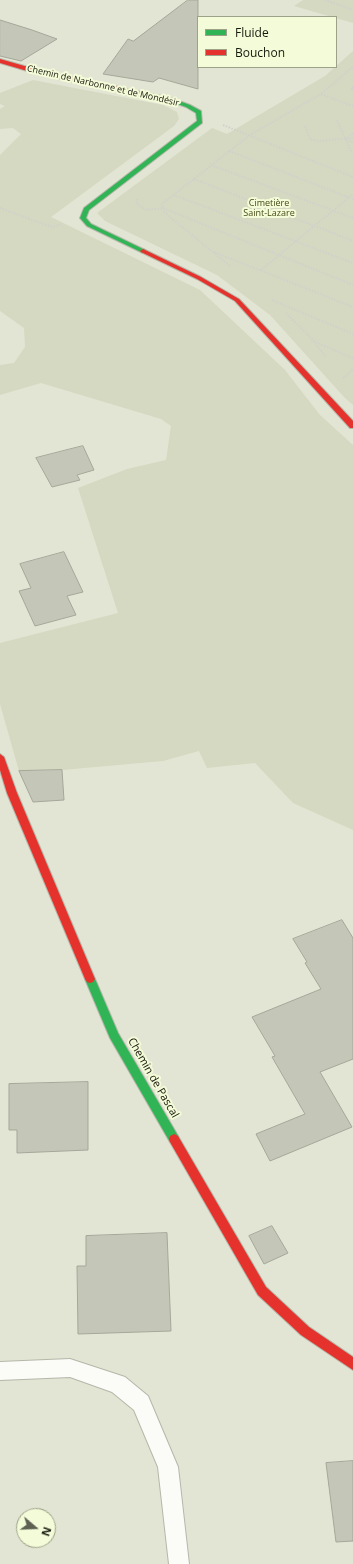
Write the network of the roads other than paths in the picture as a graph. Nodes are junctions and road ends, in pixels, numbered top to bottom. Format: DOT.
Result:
graph roads {
  1 [pos="0,61"];
  2 [pos="353,426"];
  3 [pos="0,757"];
  4 [pos="353,1364"];
  5 [pos="0,1371"];
  6 [pos="179,1564"];
  1 -- 2 [label="street, Chemin de Narbonne et de Mondésir"];
  3 -- 4 [label="street, Chemin de Pascal"];
  5 -- 6 [label="lane"];
}
